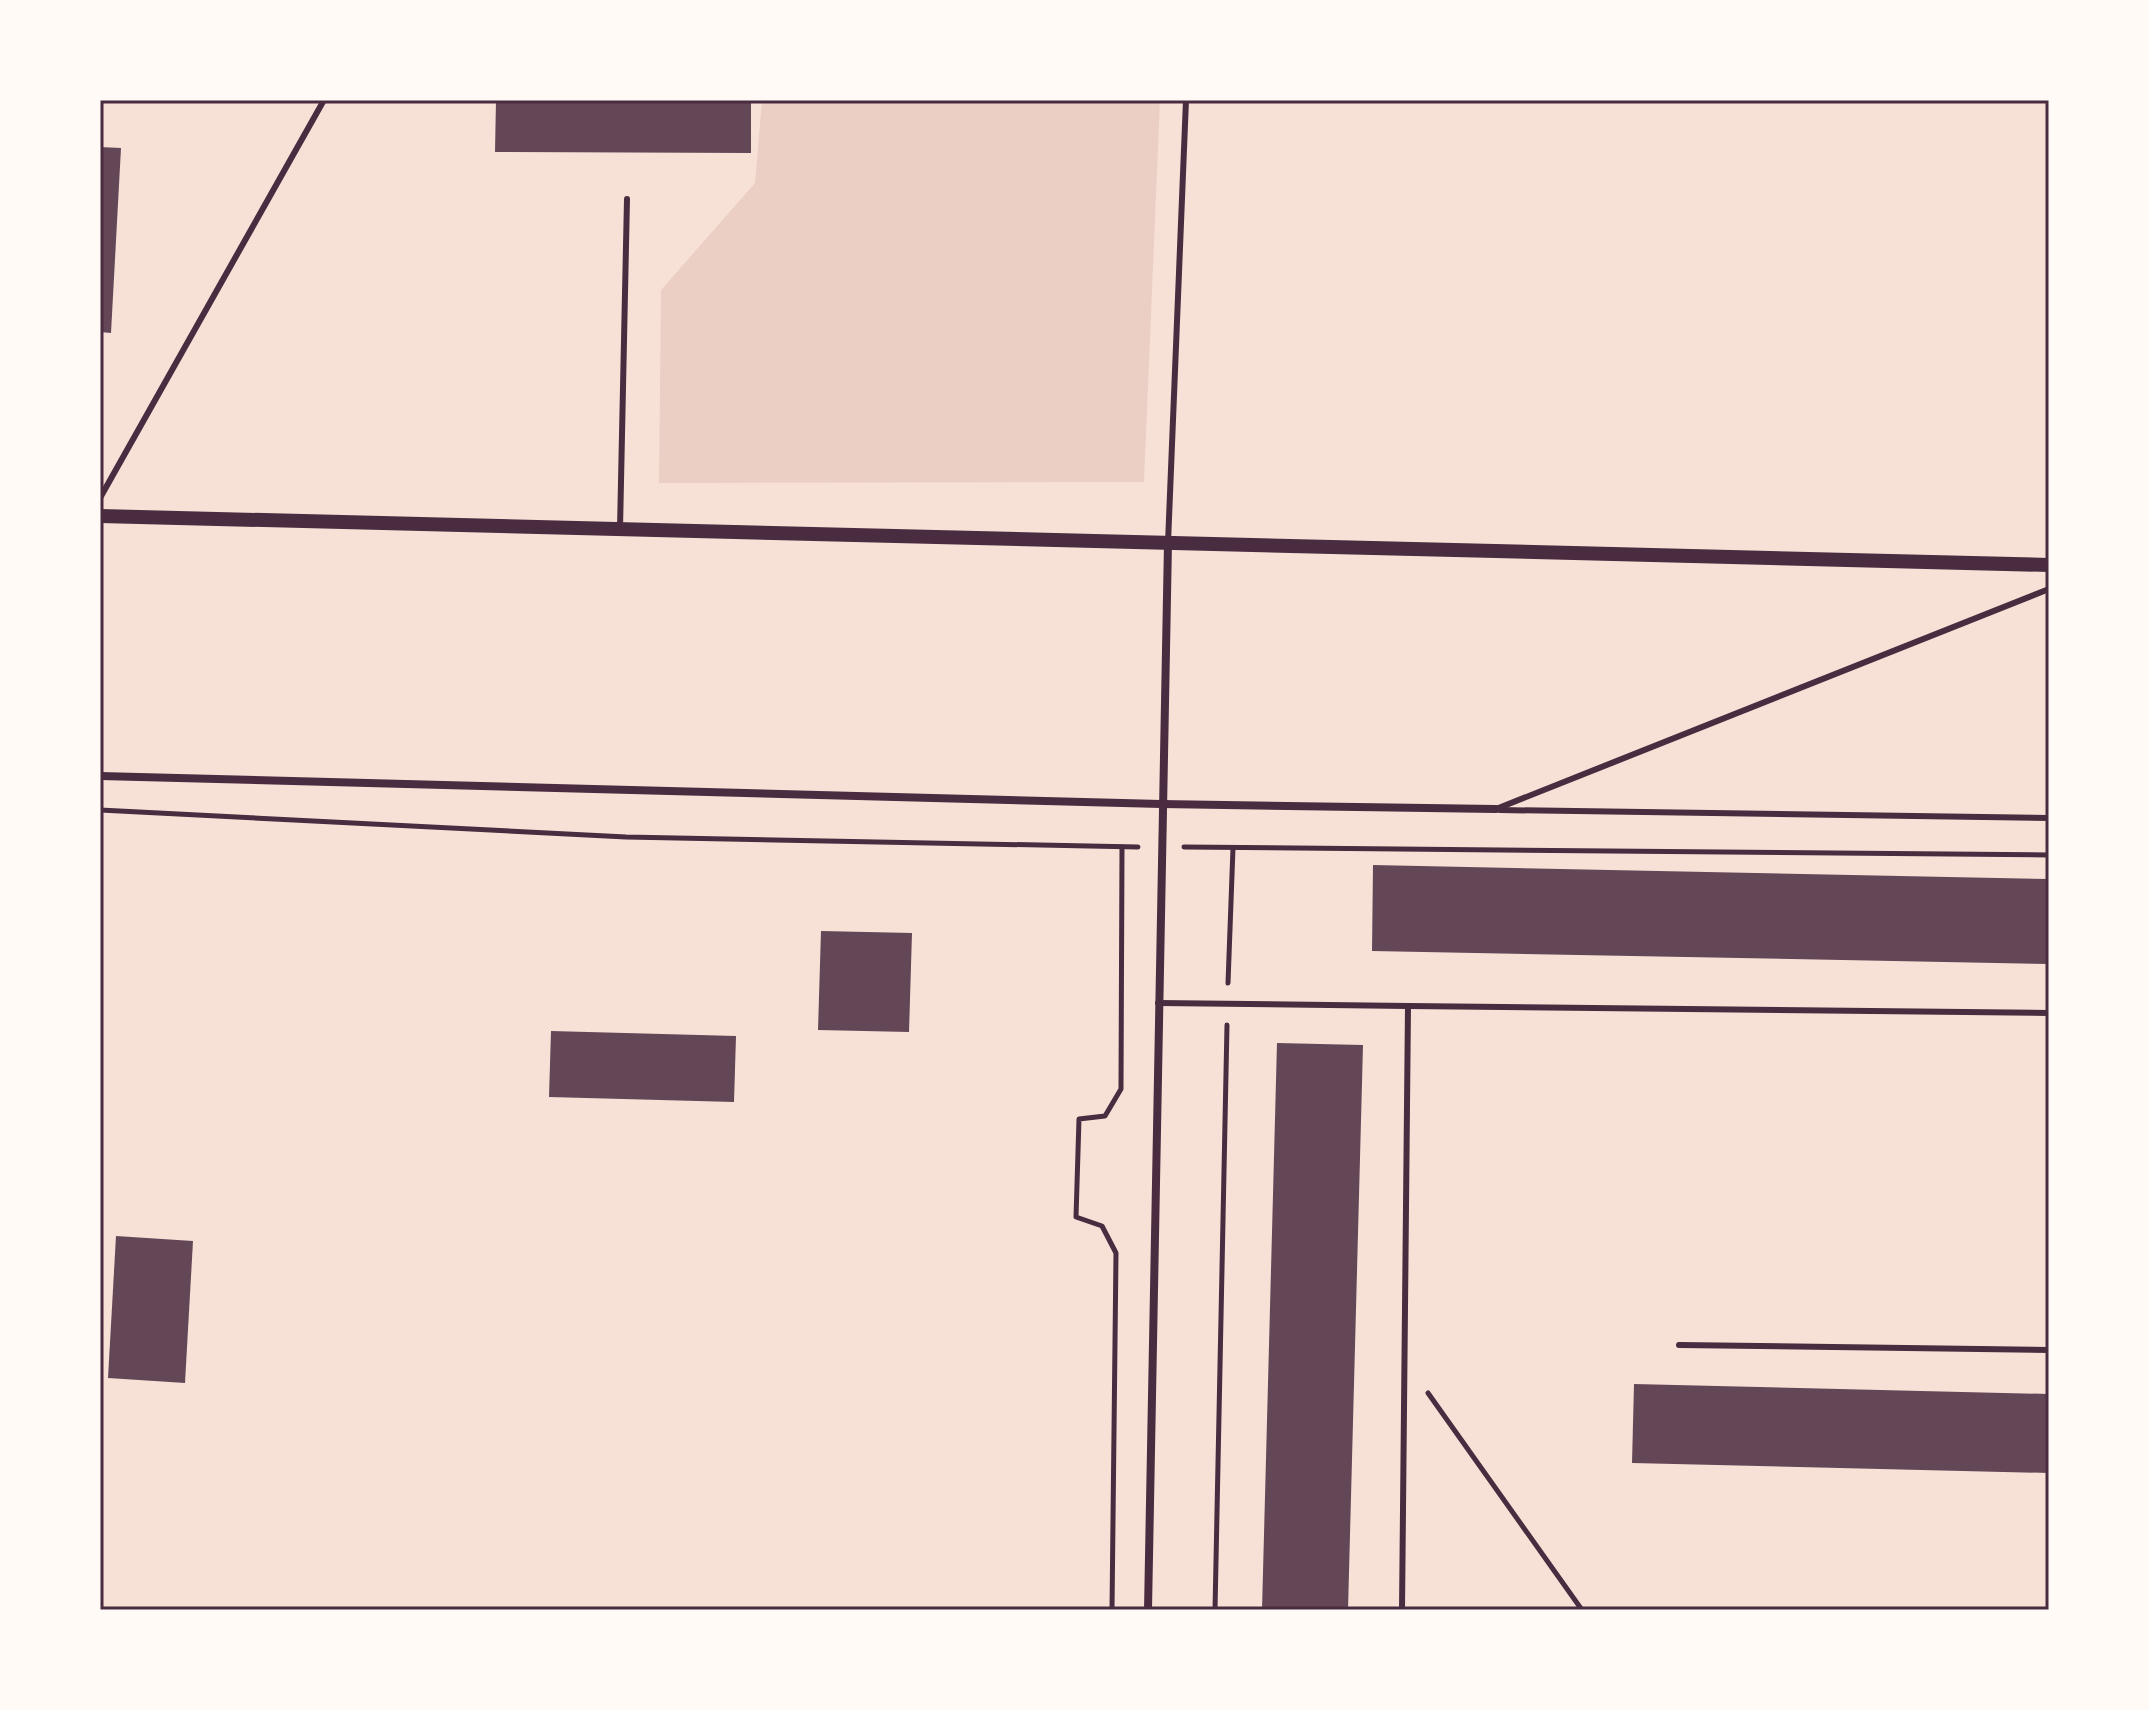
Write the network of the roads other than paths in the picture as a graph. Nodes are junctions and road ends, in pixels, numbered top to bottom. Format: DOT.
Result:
graph roads {
  1 [pos="324,100"];
  2 [pos="1186,100"];
  3 [pos="627,199"];
  4 [pos="100,498"];
  5 [pos="100,516"];
  6 [pos="620,529"];
  7 [pos="1168,543"];
  8 [pos="2049,565"];
  9 [pos="2049,589"];
  10 [pos="100,776"];
  11 [pos="1161,804"];
  12 [pos="1496,809"];
  13 [pos="2049,818"];
  14 [pos="1158,1003"];
  15 [pos="1408,1006"];
  16 [pos="2049,1013"];
  17 [pos="1679,1345"];
  18 [pos="2049,1350"];
  19 [pos="1148,1610"];
  20 [pos="1402,1610"];
  1 -- 4 [label="lane"];
  2 -- 7 [label="lane"];
  3 -- 6 [label="lane"];
  5 -- 6 [label="street"];
  6 -- 7 [label="street"];
  7 -- 8 [label="street"];
  7 -- 11 [label="street"];
  9 -- 12 [label="lane"];
  10 -- 11 [label="street"];
  11 -- 12 [label="street"];
  11 -- 14 [label="street"];
  12 -- 13 [label="lane"];
  14 -- 15 [label="lane"];
  14 -- 19 [label="street"];
  15 -- 16 [label="lane"];
  15 -- 20 [label="lane"];
  17 -- 18 [label="lane"];
}
